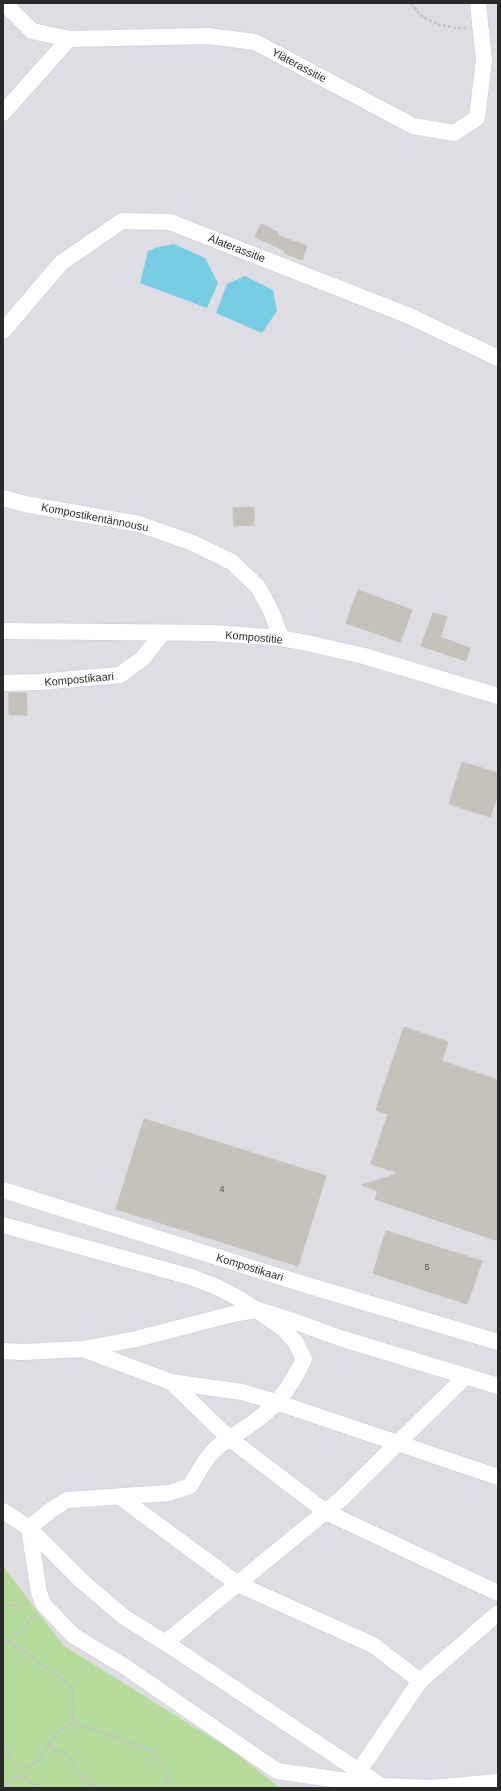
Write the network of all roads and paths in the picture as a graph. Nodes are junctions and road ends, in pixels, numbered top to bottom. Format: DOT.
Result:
graph roads {
  1 [pos="4,3"];
  2 [pos="411,3"];
  3 [pos="478,3"];
  4 [pos="480,26"];
  5 [pos="69,39"];
  6 [pos="3,113"];
  7 [pos="3,331"];
  8 [pos="498,358"];
  9 [pos="3,498"];
  10 [pos="3,631"];
  11 [pos="162,634"];
  12 [pos="280,638"];
  13 [pos="3,683"];
  14 [pos="498,696"];
  15 [pos="3,1190"];
  16 [pos="3,1225"];
  17 [pos="258,1310"];
  18 [pos="498,1342"];
  19 [pos="83,1349"];
  20 [pos="3,1351"];
  21 [pos="466,1376"];
  22 [pos="171,1382"];
  23 [pos="498,1386"];
  24 [pos="276,1402"];
  25 [pos="230,1439"];
  26 [pos="399,1442"];
  27 [pos="498,1477"];
  28 [pos="120,1497"];
  29 [pos="3,1511"];
  30 [pos="326,1512"];
  31 [pos="3,1521"];
  32 [pos="29,1528"];
  33 [pos="238,1584"];
  34 [pos="498,1594"];
  35 [pos="42,1599"];
  36 [pos="3,1604"];
  37 [pos="498,1613"];
  38 [pos="9,1641"];
  39 [pos="3,1642"];
  40 [pos="166,1643"];
  41 [pos="420,1681"];
  42 [pos="73,1722"];
  43 [pos="3,1744"];
  44 [pos="48,1746"];
  45 [pos="359,1771"];
  46 [pos="498,1782"];
  47 [pos="3,1786"];
  48 [pos="382,1786"];
  49 [pos="38,1788"];
  50 [pos="99,1788"];
  51 [pos="168,1788"];
  1 -- 5 [label="street, Yläterassitie"];
  2 -- 4 [label="path"];
  3 -- 4 [label="street, Yläterassitie"];
  4 -- 5 [label="street, Yläterassitie"];
  5 -- 6 [label="street"];
  7 -- 8 [label="street, Alaterassitie"];
  9 -- 12 [label="street, Kompostikentännousu"];
  10 -- 11 [label="street, Kompostitie"];
  11 -- 12 [label="street, Kompostitie"];
  11 -- 13 [label="street, Kompostikaari"];
  12 -- 14 [label="street, Kompostitie"];
  15 -- 18 [label="street, Kompostikaari"];
  16 -- 17 [label="street"];
  17 -- 19 [label="street"];
  17 -- 21 [label="street"];
  17 -- 24 [label="street"];
  19 -- 20 [label="street"];
  19 -- 22 [label="street"];
  21 -- 23 [label="street"];
  21 -- 26 [label="street"];
  22 -- 24 [label="street"];
  22 -- 25 [label="street"];
  24 -- 25 [label="street"];
  24 -- 26 [label="street"];
  25 -- 28 [label="street"];
  25 -- 30 [label="street"];
  26 -- 27 [label="street"];
  26 -- 30 [label="street"];
  28 -- 32 [label="street"];
  28 -- 33 [label="street"];
  29 -- 32 [label="street"];
  30 -- 33 [label="street"];
  30 -- 34 [label="street"];
  31 -- 32 [label="street"];
  32 -- 35 [label="street"];
  32 -- 40 [label="street"];
  33 -- 40 [label="street"];
  33 -- 41 [label="street"];
  35 -- 36 [label="path"];
  35 -- 38 [label="path"];
  35 -- 48 [label="street"];
  37 -- 41 [label="street"];
  38 -- 39 [label="path"];
  38 -- 42 [label="path"];
  40 -- 45 [label="street"];
  41 -- 45 [label="street"];
  42 -- 44 [label="path"];
  42 -- 51 [label="path"];
  43 -- 44 [label="path"];
  44 -- 50 [label="path"];
  45 -- 48 [label="street"];
  46 -- 48 [label="street"];
  47 -- 49 [label="path"];
}
